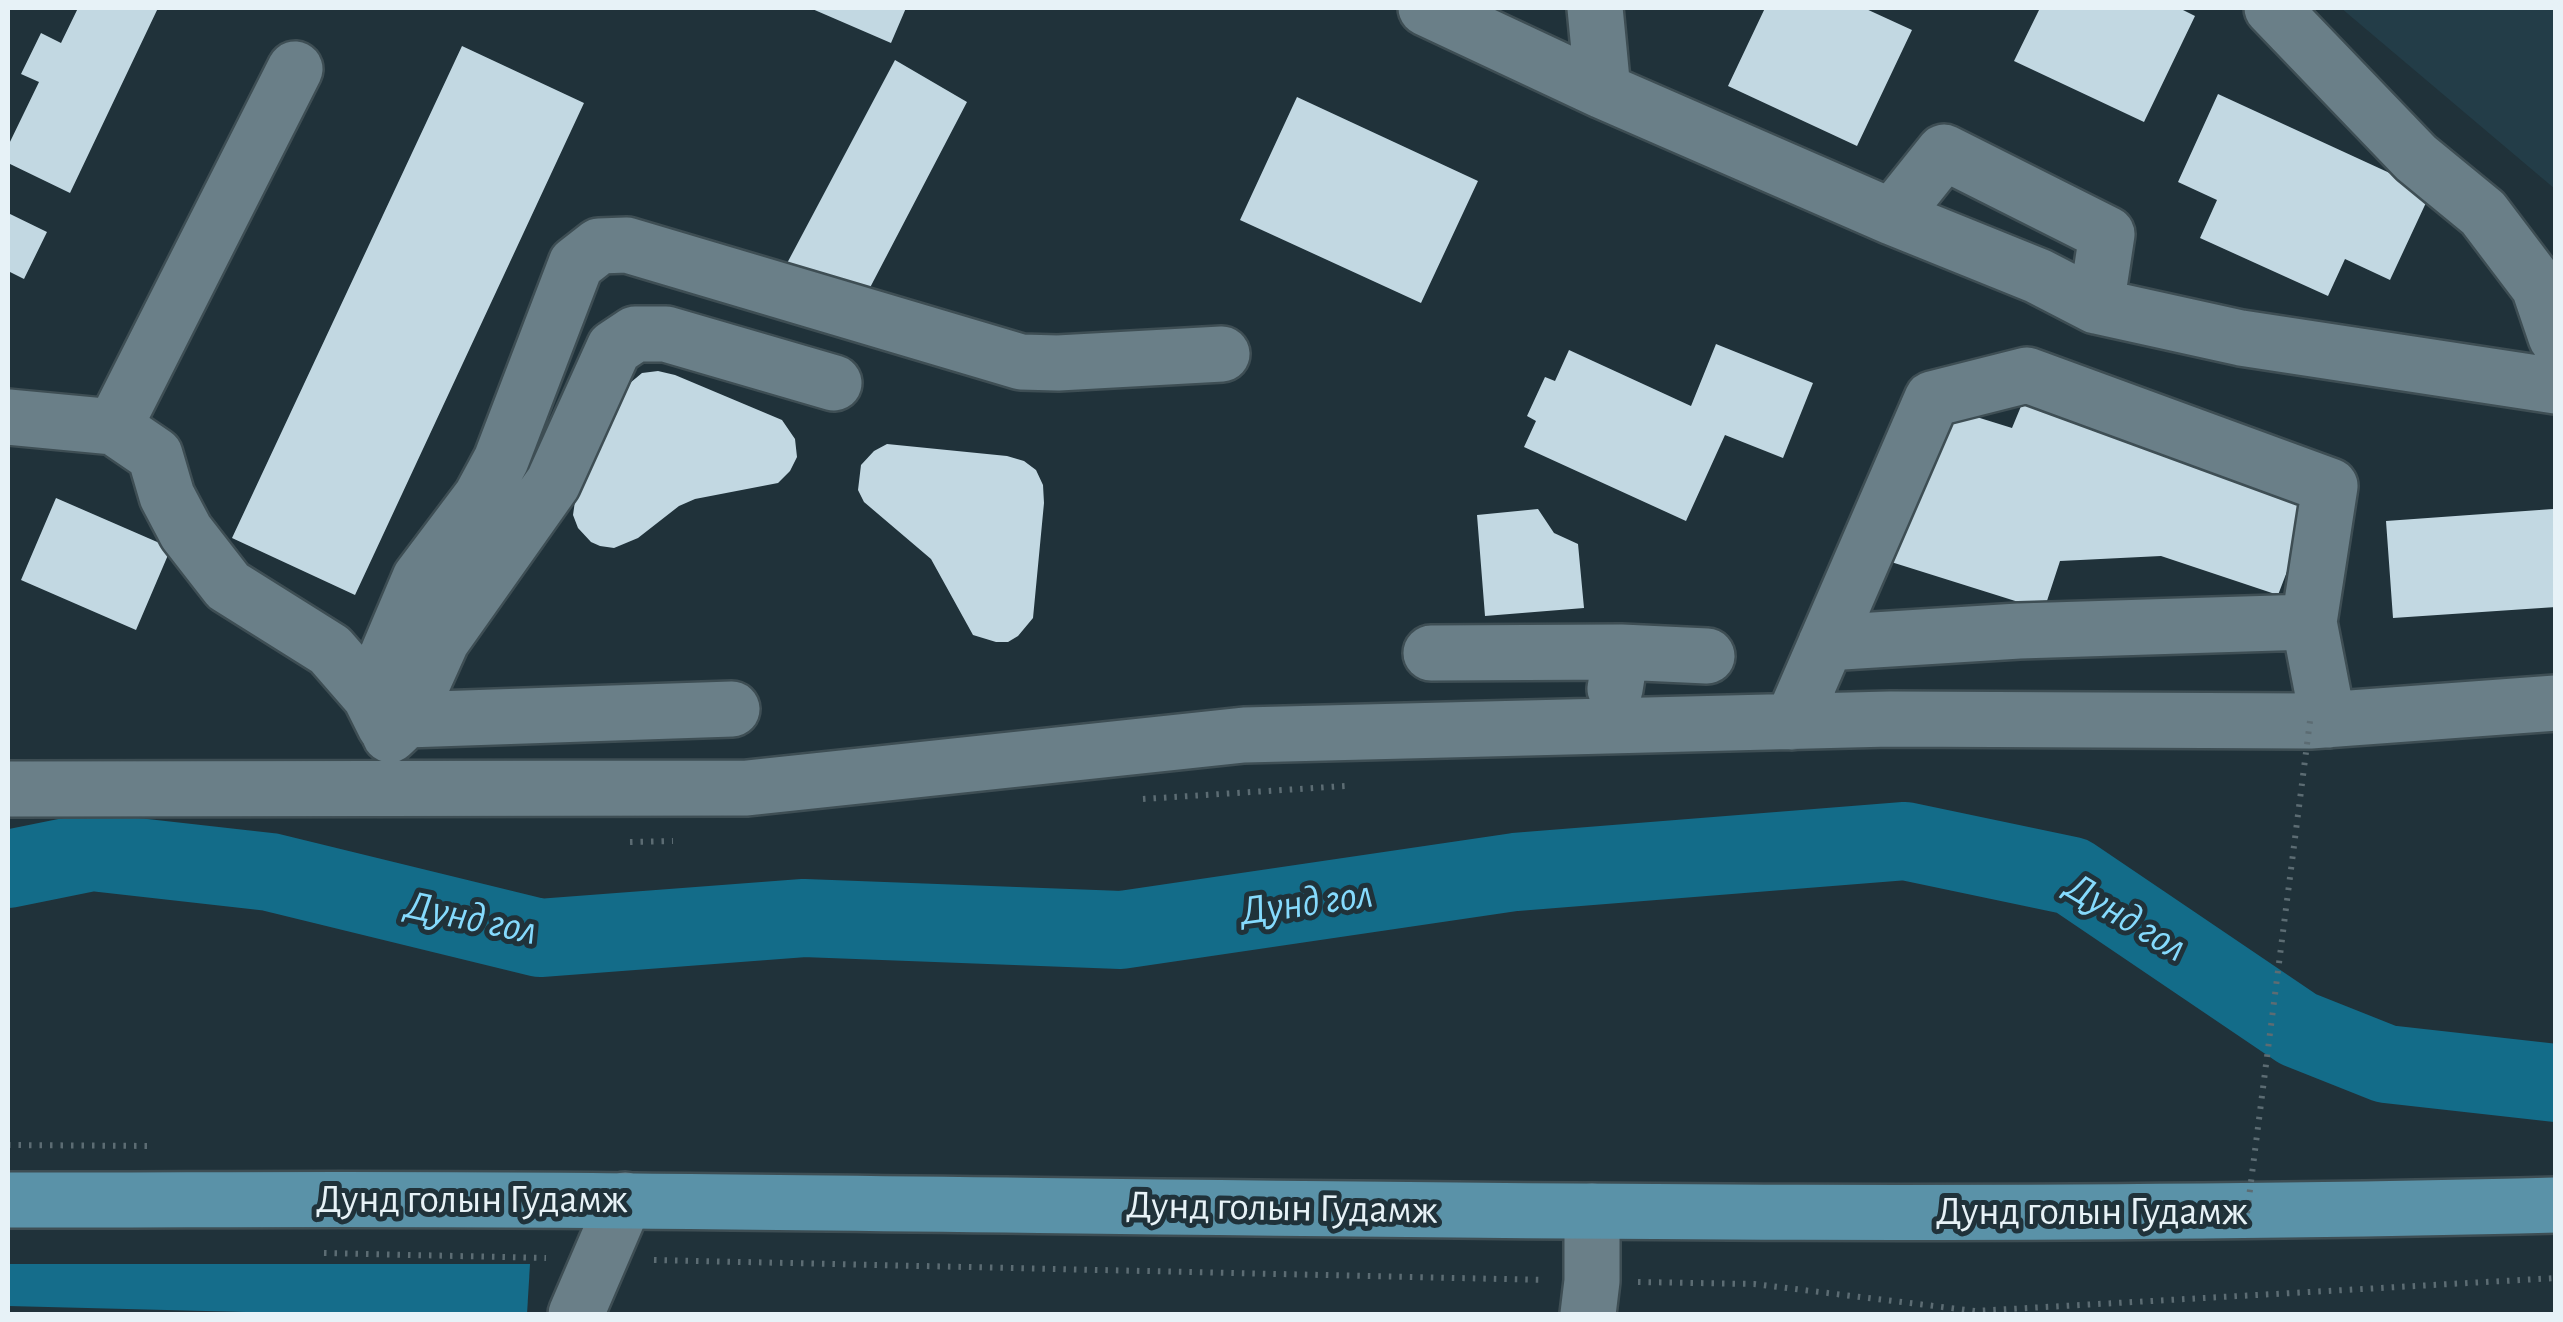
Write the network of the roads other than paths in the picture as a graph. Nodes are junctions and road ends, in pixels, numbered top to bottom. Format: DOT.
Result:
graph roads {
  1 [pos="1426,8"];
  2 [pos="1595,8"];
  3 [pos="2272,8"];
  4 [pos="295,69"];
  5 [pos="1603,91"];
  6 [pos="1892,218"];
  7 [pos="2096,306"];
  8 [pos="2556,338"];
  9 [pos="1222,354"];
  10 [pos="834,383"];
  11 [pos="2556,386"];
  12 [pos="8,416"];
  13 [pos="114,427"];
  14 [pos="2309,622"];
  15 [pos="1826,643"];
  16 [pos="1621,652"];
  17 [pos="1431,653"];
  18 [pos="1707,656"];
  19 [pos="2556,702"];
  20 [pos="732,709"];
  21 [pos="1792,722"];
  22 [pos="1608,726"];
  23 [pos="392,734"];
  24 [pos="2310,737"];
  25 [pos="8,789"];
  26 [pos="8,1200"];
  27 [pos="625,1200"];
  28 [pos="2556,1205"];
  29 [pos="1592,1211"];
  30 [pos="1590,1298"];
  31 [pos="576,1314"];
  1 -- 5 [label="street"];
  2 -- 5 [label="street"];
  3 -- 8 [label="street"];
  4 -- 13 [label="street"];
  5 -- 6 [label="street"];
  6 -- 7 [label="street"];
  6 -- 7 [label="street"];
  7 -- 11 [label="street"];
  9 -- 23 [label="street"];
  10 -- 23 [label="street"];
  12 -- 13 [label="street"];
  13 -- 23 [label="street"];
  14 -- 15 [label="street"];
  14 -- 15 [label="street"];
  14 -- 24 [label="street"];
  15 -- 21 [label="street"];
  16 -- 17 [label="street"];
  16 -- 18 [label="street"];
  16 -- 22 [label="street"];
  19 -- 24 [label="street"];
  20 -- 23 [label="street"];
  21 -- 22 [label="street"];
  21 -- 24 [label="street"];
  22 -- 23 [label="street"];
  23 -- 25 [label="street"];
  26 -- 27 [label="main road, Дунд голын Гудамж"];
  27 -- 29 [label="main road, Дунд голын Гудамж"];
  27 -- 31 [label="street"];
  28 -- 29 [label="main road, Дунд голын Гудамж"];
  29 -- 30 [label="street"];
}
